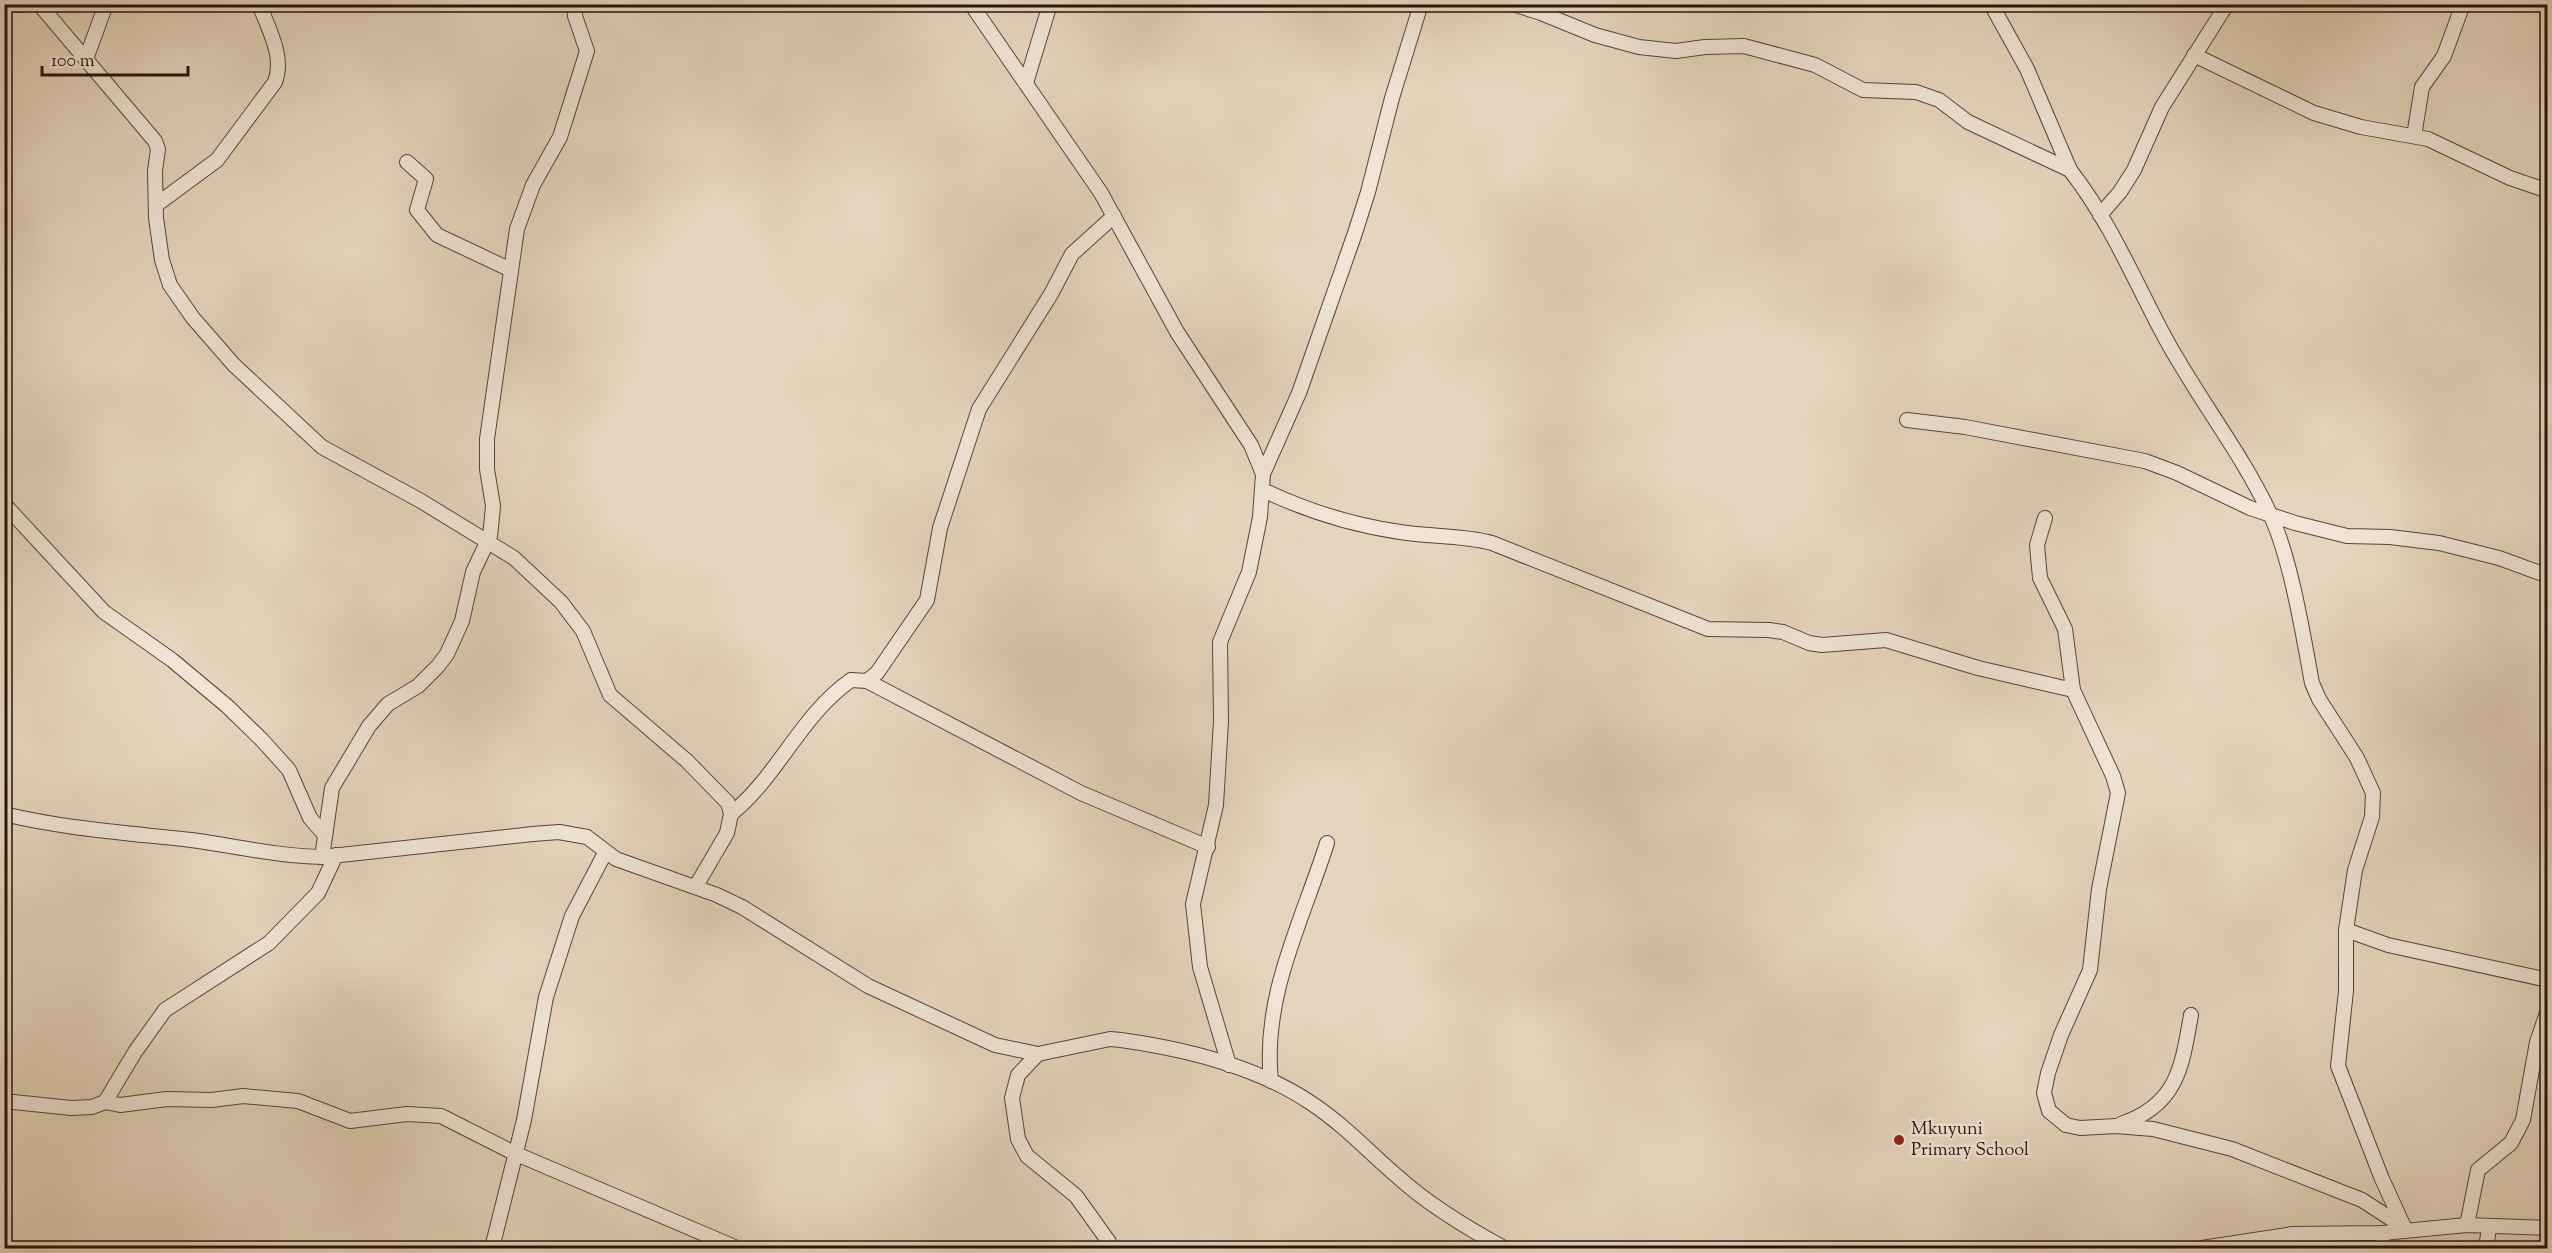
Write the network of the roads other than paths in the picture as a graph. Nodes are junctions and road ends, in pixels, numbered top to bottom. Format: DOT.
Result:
graph roads {
  1 [pos="39,4"];
  2 [pos="106,4"];
  3 [pos="259,4"];
  4 [pos="574,4"];
  5 [pos="971,4"];
  6 [pos="1050,4"];
  7 [pos="1421,4"];
  8 [pos="1513,4"];
  9 [pos="1990,4"];
  10 [pos="2228,4"];
  11 [pos="2463,4"];
  12 [pos="2194,55"];
  13 [pos="86,59"];
  14 [pos="1026,83"];
  15 [pos="2414,136"];
  16 [pos="407,162"];
  17 [pos="2070,170"];
  18 [pos="2547,191"];
  19 [pos="156,205"];
  20 [pos="2100,215"];
  21 [pos="1114,216"];
  22 [pos="511,270"];
  23 [pos="1907,420"];
  24 [pos="1263,474"];
  25 [pos="1263,490"];
  26 [pos="4,504"];
  27 [pos="2270,515"];
  28 [pos="2045,518"];
  29 [pos="487,542"];
  30 [pos="2547,576"];
  31 [pos="867,681"];
  32 [pos="2073,690"];
  33 [pos="4,814"];
  34 [pos="731,814"];
  35 [pos="325,836"];
  36 [pos="1327,843"];
  37 [pos="1208,847"];
  38 [pos="605,853"];
  39 [pos="329,856"];
  40 [pos="696,886"];
  41 [pos="2346,930"];
  42 [pos="2547,980"];
  43 [pos="2547,1010"];
  44 [pos="2191,1015"];
  45 [pos="1038,1054"];
  46 [pos="1229,1065"];
  47 [pos="1271,1081"];
  48 [pos="4,1101"];
  49 [pos="105,1102"];
  50 [pos="2116,1126"];
  51 [pos="514,1152"];
  52 [pos="2467,1225"];
  53 [pos="2489,1228"];
  54 [pos="2547,1228"];
  55 [pos="2405,1229"];
  56 [pos="2376,1233"];
  57 [pos="492,1248"];
  58 [pos="737,1248"];
  59 [pos="1111,1248"];
  60 [pos="1504,1248"];
  61 [pos="2202,1248"];
  62 [pos="2382,1248"];
  63 [pos="2486,1248"];
  1 -- 13 [label="street"];
  2 -- 13 [label="street"];
  3 -- 19 [label="street"];
  4 -- 22 [label="street"];
  5 -- 14 [label="street"];
  6 -- 14 [label="street"];
  7 -- 24 [label="street"];
  8 -- 17 [label="street"];
  9 -- 17 [label="street"];
  10 -- 12 [label="street"];
  11 -- 15 [label="street"];
  12 -- 15 [label="street"];
  12 -- 20 [label="street"];
  13 -- 19 [label="street"];
  14 -- 21 [label="street"];
  15 -- 18 [label="street"];
  16 -- 22 [label="street"];
  17 -- 20 [label="street"];
  19 -- 29 [label="street"];
  20 -- 27 [label="street"];
  21 -- 24 [label="street"];
  21 -- 31 [label="street"];
  22 -- 29 [label="street"];
  23 -- 27 [label="street"];
  24 -- 25 [label="street"];
  25 -- 32 [label="street"];
  25 -- 37 [label="street"];
  26 -- 35 [label="street"];
  27 -- 30 [label="street"];
  27 -- 41 [label="street"];
  28 -- 32 [label="street"];
  29 -- 34 [label="street"];
  29 -- 35 [label="street"];
  31 -- 34 [label="street"];
  31 -- 37 [label="street"];
  32 -- 50 [label="street"];
  33 -- 39 [label="street"];
  34 -- 40 [label="street"];
  35 -- 39 [label="street"];
  36 -- 47 [label="street"];
  37 -- 46 [label="street"];
  38 -- 39 [label="street"];
  38 -- 40 [label="street"];
  38 -- 51 [label="street"];
  39 -- 49 [label="street"];
  40 -- 45 [label="street"];
  41 -- 42 [label="street"];
  41 -- 55 [label="street"];
  43 -- 52 [label="street"];
  44 -- 50 [label="street"];
  45 -- 46 [label="street"];
  45 -- 59 [label="street"];
  46 -- 47 [label="street"];
  47 -- 60 [label="street"];
  48 -- 49 [label="street"];
  49 -- 51 [label="street"];
  50 -- 55 [label="street"];
  51 -- 57 [label="street"];
  51 -- 58 [label="street"];
  52 -- 53 [label="street"];
  52 -- 55 [label="street"];
  53 -- 54 [label="street"];
  53 -- 63 [label="street"];
  55 -- 56 [label="street"];
  56 -- 61 [label="street"];
  56 -- 62 [label="street"];
}
